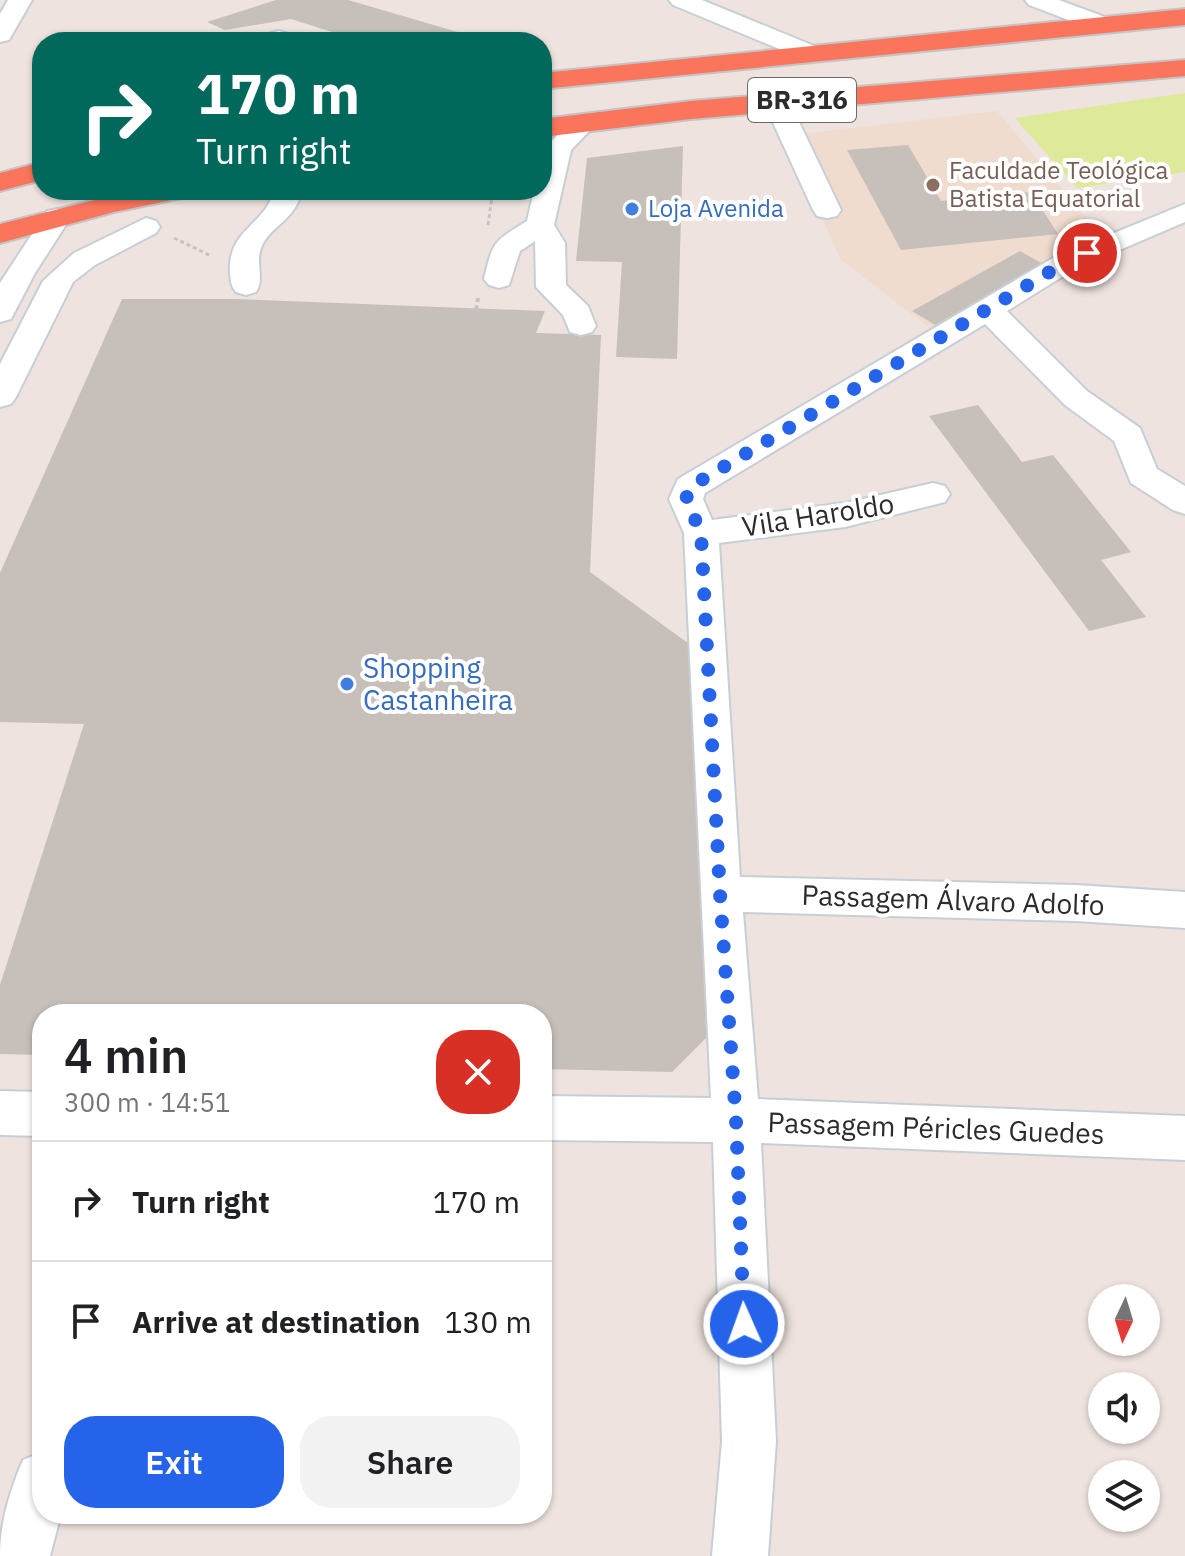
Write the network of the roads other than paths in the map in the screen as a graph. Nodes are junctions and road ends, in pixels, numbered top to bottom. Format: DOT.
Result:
graph roads {
  1 [pos="20,0"];
  2 [pos="681,0"];
  3 [pos="1037,0"];
  4 [pos="1185,17"];
  5 [pos="1104,25"];
  6 [pos="0,35"];
  7 [pos="810,53"];
  8 [pos="1185,58"];
  9 [pos="1185,68"];
  10 [pos="1062,78"];
  11 [pos="552,80"];
  12 [pos="777,103"];
  13 [pos="584,123"];
  14 [pos="552,127"];
  15 [pos="32,174"];
  16 [pos="552,174"];
  17 [pos="0,182"];
  18 [pos="134,200"];
  19 [pos="286,200"];
  20 [pos="546,200"];
  21 [pos="827,210"];
  22 [pos="1185,212"];
  23 [pos="57,217"];
  24 [pos="540,225"];
  25 [pos="146,227"];
  26 [pos="0,234"];
  27 [pos="499,279"];
  28 [pos="246,286"];
  29 [pos="988,309"];
  30 [pos="0,313"];
  31 [pos="581,326"];
  32 [pos="0,397"];
  33 [pos="933,494"];
  34 [pos="1185,502"];
  35 [pos="701,533"];
  36 [pos="720,894"];
  37 [pos="1185,910"];
  38 [pos="0,1113"];
  39 [pos="32,1114"];
  40 [pos="552,1118"];
  41 [pos="736,1120"];
  42 [pos="1185,1138"];
  43 [pos="32,1518"];
  44 [pos="22,1556"];
  45 [pos="740,1556"];
  1 -- 6 [label="street"];
  2 -- 7 [label="street"];
  3 -- 5 [label="street"];
  4 -- 5 [label="highway, BR-316"];
  5 -- 7 [label="highway, BR-316"];
  7 -- 11 [label="highway, BR-316"];
  8 -- 10 [label="highway, BR-316"];
  9 -- 10 [label="highway"];
  10 -- 12 [label="highway, BR-316"];
  12 -- 13 [label="highway, BR-316"];
  12 -- 21 [label="street"];
  13 -- 14 [label="highway, BR-316"];
  13 -- 16 [label="street"];
  15 -- 17 [label="highway"];
  18 -- 23 [label="highway"];
  19 -- 28 [label="street"];
  20 -- 24 [label="street"];
  22 -- 29 [label="street"];
  23 -- 26 [label="highway"];
  23 -- 30 [label="street"];
  24 -- 27 [label="street"];
  24 -- 31 [label="street"];
  25 -- 32 [label="street"];
  29 -- 34 [label="street"];
  29 -- 35 [label="street"];
  33 -- 35 [label="street, Vila Haroldo"];
  35 -- 36 [label="street"];
  36 -- 37 [label="street, Passagem Álvaro Adolfo"];
  36 -- 41 [label="street"];
  38 -- 39 [label="street"];
  40 -- 41 [label="street, Passagem Péricles Guedes"];
  41 -- 42 [label="street, Passagem Péricles Guedes"];
  41 -- 45 [label="street"];
  43 -- 44 [label="street"];
}
